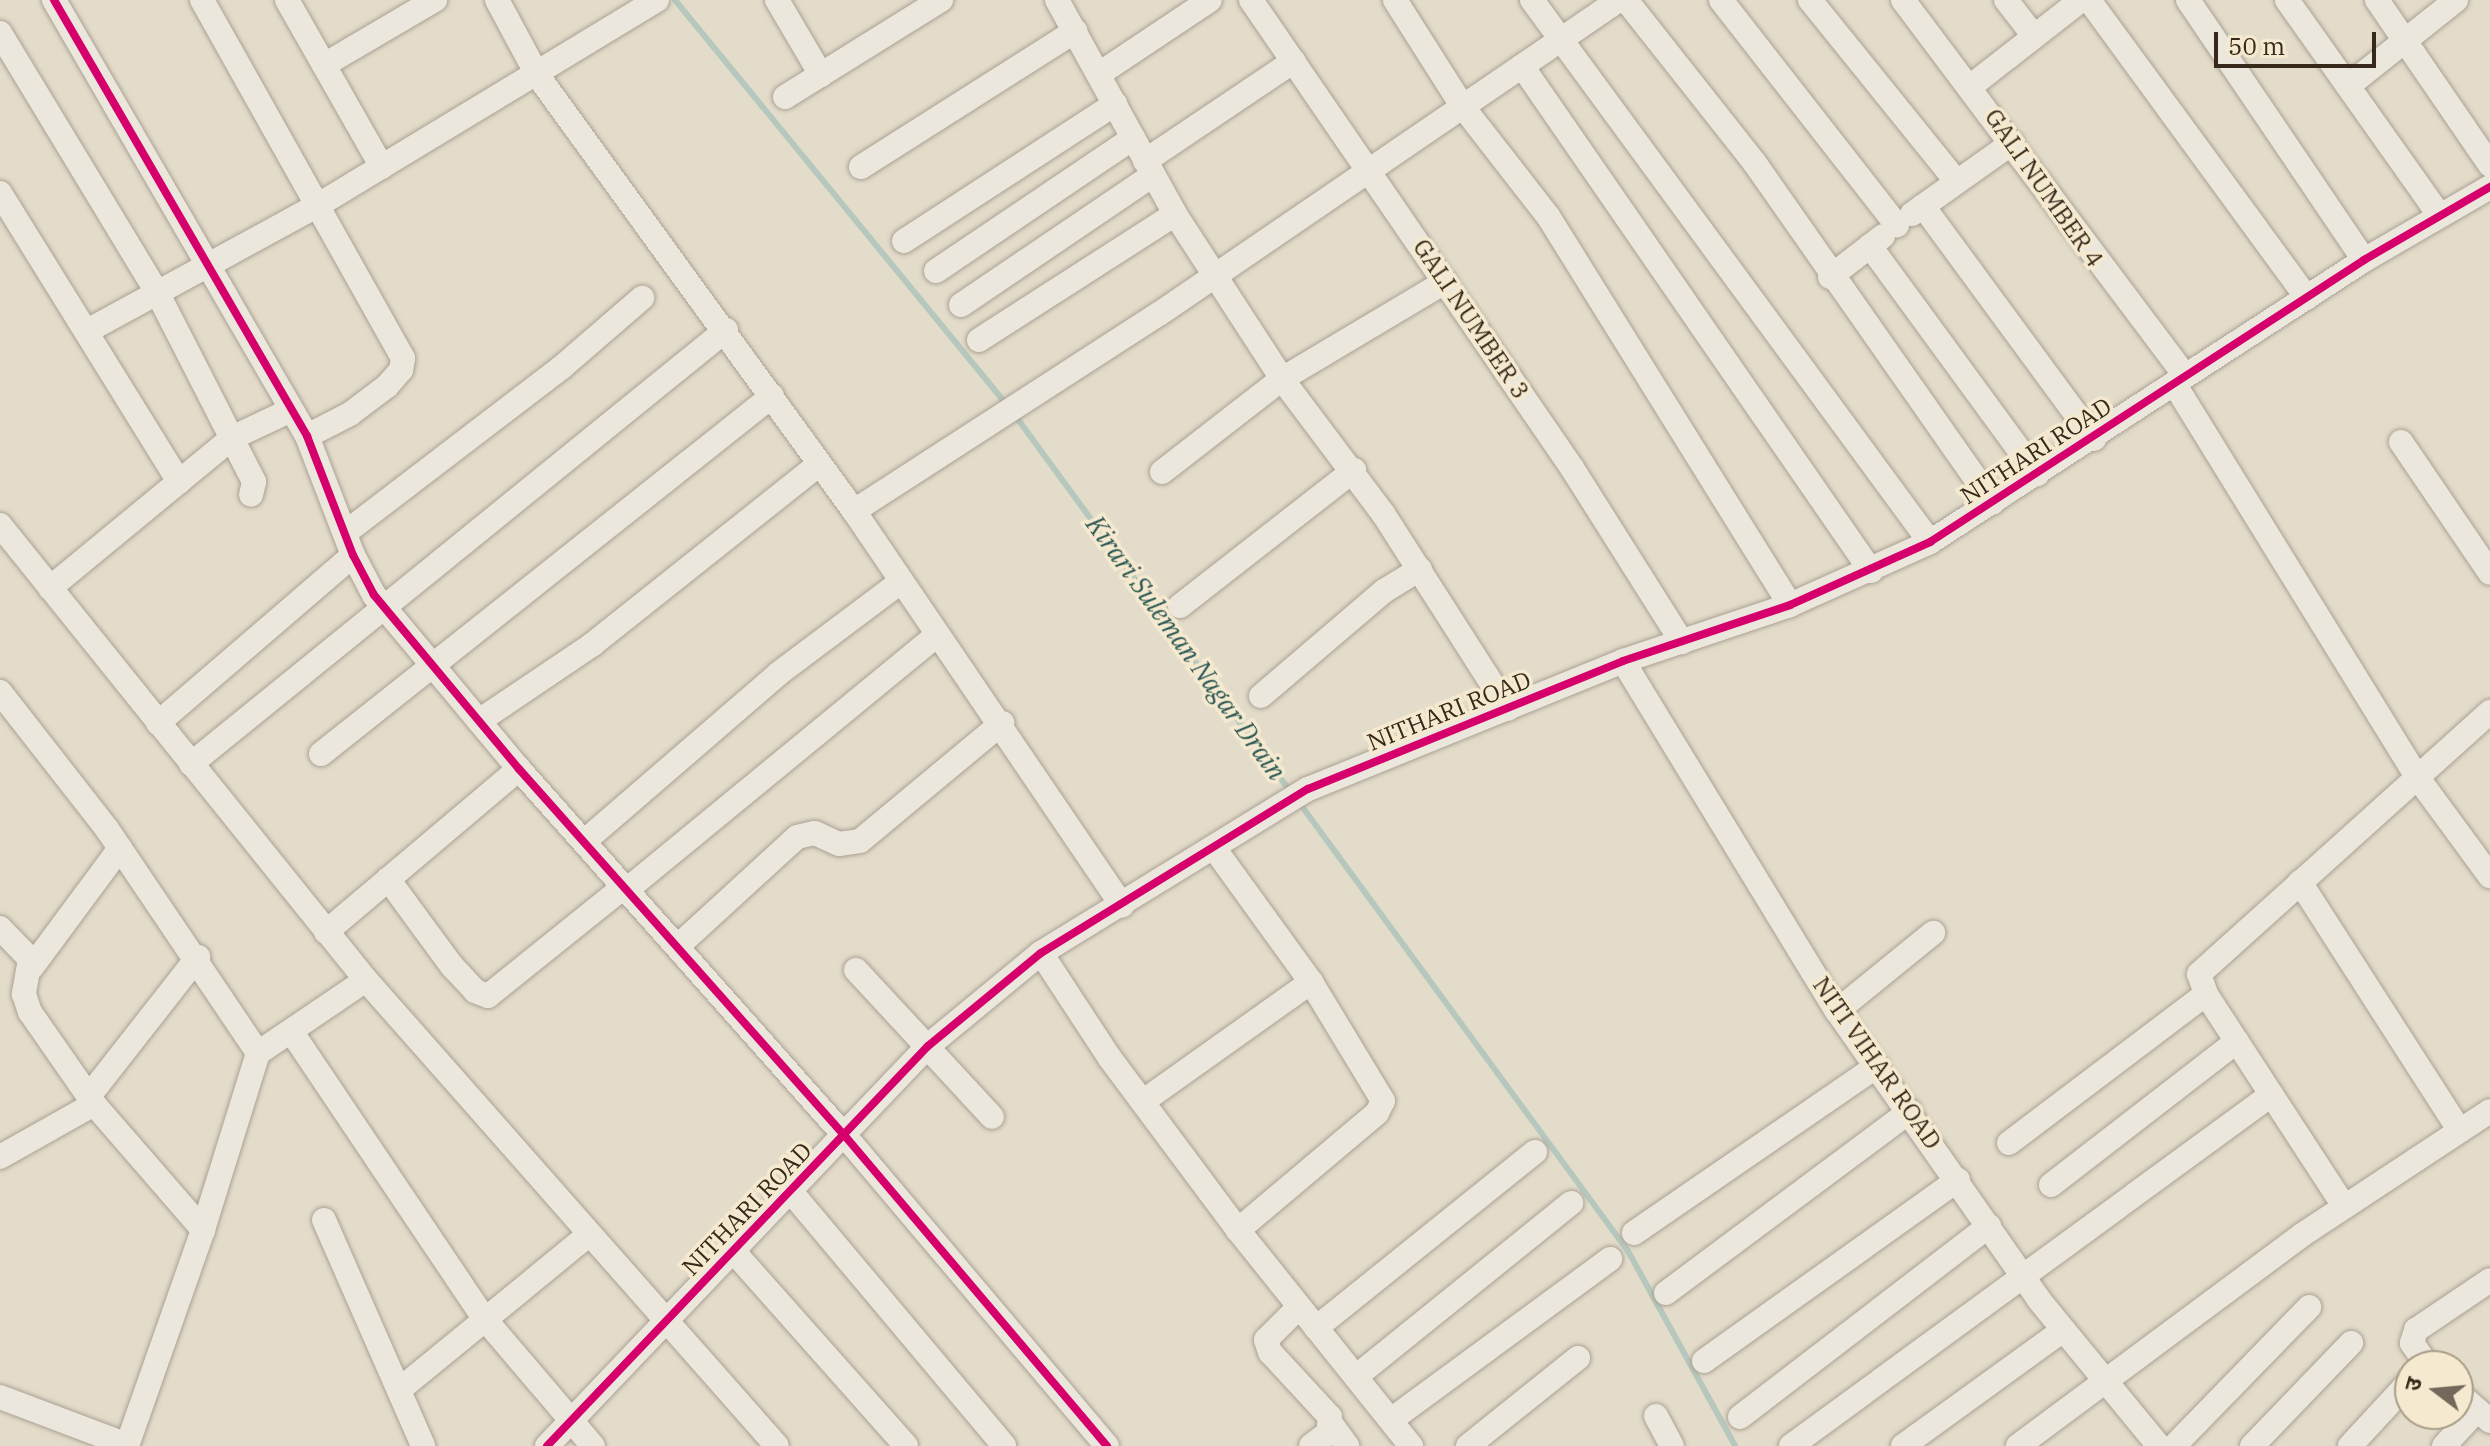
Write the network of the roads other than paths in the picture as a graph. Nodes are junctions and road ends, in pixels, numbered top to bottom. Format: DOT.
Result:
graph roads {
  1 [pos="54,0"];
  2 [pos="202,0"];
  3 [pos="287,0"];
  4 [pos="435,0"];
  5 [pos="497,0"];
  6 [pos="657,0"];
  7 [pos="777,0"];
  8 [pos="941,0"];
  9 [pos="1057,0"];
  10 [pos="1210,0"];
  11 [pos="1251,0"];
  12 [pos="1395,0"];
  13 [pos="1532,0"];
  14 [pos="1619,0"];
  15 [pos="1626,0"];
  16 [pos="1721,0"];
  17 [pos="1810,0"];
  18 [pos="1903,0"];
  19 [pos="2006,0"];
  20 [pos="2081,0"];
  21 [pos="2089,0"];
  22 [pos="2188,0"];
  23 [pos="2287,0"];
  24 [pos="2377,0"];
  25 [pos="2456,0"];
  26 [pos="1075,31"];
  27 [pos="0,33"];
  28 [pos="2034,36"];
  29 [pos="1561,39"];
  30 [pos="2405,41"];
  31 [pos="1294,61"];
  32 [pos="324,65"];
  33 [pos="1522,66"];
  34 [pos="1099,74"];
  35 [pos="821,75"];
  36 [pos="538,76"];
  37 [pos="1971,86"];
  38 [pos="2348,86"];
  39 [pos="785,97"];
  40 [pos="1115,104"];
  41 [pos="1463,107"];
  42 [pos="1133,138"];
  43 [pos="2012,143"];
  44 [pos="2490,165"];
  45 [pos="382,167"];
  46 [pos="861,167"];
  47 [pos="1149,168"];
  48 [pos="1371,169"];
  49 [pos="1956,181"];
  50 [pos="2490,187"];
  51 [pos="0,193"];
  52 [pos="320,204"];
  53 [pos="1923,206"];
  54 [pos="2438,213"];
  55 [pos="1175,214"];
  56 [pos="1897,225"];
  57 [pos="904,241"];
  58 [pos="1870,246"];
  59 [pos="2364,260"];
  60 [pos="207,267"];
  61 [pos="936,271"];
  62 [pos="1216,272"];
  63 [pos="1830,277"];
  64 [pos="1445,282"];
  65 [pos="158,294"];
  66 [pos="642,298"];
  67 [pos="2307,298"];
  68 [pos="961,305"];
  69 [pos="89,330"];
  70 [pos="726,330"];
  71 [pos="979,340"];
  72 [pos="1282,379"];
  73 [pos="2180,381"];
  74 [pos="772,396"];
  75 [pos="291,410"];
  76 [pos="307,436"];
  77 [pos="232,438"];
  78 [pos="2094,439"];
  79 [pos="2401,442"];
  80 [pos="818,465"];
  81 [pos="1354,470"];
  82 [pos="1162,472"];
  83 [pos="2037,474"];
  84 [pos="179,482"];
  85 [pos="251,495"];
  86 [pos="1993,503"];
  87 [pos="854,511"];
  88 [pos="0,525"];
  89 [pos="1930,542"];
  90 [pos="349,544"];
  91 [pos="1420,569"];
  92 [pos="1871,571"];
  93 [pos="2490,573"];
  94 [pos="899,583"];
  95 [pos="50,588"];
  96 [pos="1790,605"];
  97 [pos="385,606"];
  98 [pos="1180,606"];
  99 [pos="937,635"];
  100 [pos="1682,642"];
  101 [pos="1623,661"];
  102 [pos="437,666"];
  103 [pos="0,692"];
  104 [pos="1261,696"];
  105 [pos="1508,709"];
  106 [pos="2490,712"];
  107 [pos="479,721"];
  108 [pos="158,723"];
  109 [pos="1002,723"];
  110 [pos="321,754"];
  111 [pos="191,764"];
  112 [pos="519,769"];
  113 [pos="2415,774"];
  114 [pos="586,840"];
  115 [pos="120,848"];
  116 [pos="1214,848"];
  117 [pos="2486,863"];
  118 [pos="388,879"];
  119 [pos="2300,882"];
  120 [pos="627,887"];
  121 [pos="1122,905"];
  122 [pos="0,928"];
  123 [pos="326,932"];
  124 [pos="1933,933"];
  125 [pos="678,946"];
  126 [pos="1041,953"];
  127 [pos="198,957"];
  128 [pos="32,967"];
  129 [pos="856,970"];
  130 [pos="366,980"];
  131 [pos="1311,982"];
  132 [pos="2206,994"];
  133 [pos="1837,1011"];
  134 [pos="293,1034"];
  135 [pos="2237,1041"];
  136 [pos="928,1046"];
  137 [pos="258,1053"];
  138 [pos="1877,1066"];
  139 [pos="2271,1095"];
  140 [pos="91,1100"];
  141 [pos="1145,1100"];
  142 [pos="1910,1111"];
  143 [pos="2490,1111"];
  144 [pos="992,1117"];
  145 [pos="2459,1130"];
  146 [pos="845,1136"];
  147 [pos="2009,1143"];
  148 [pos="1535,1152"];
  149 [pos="0,1157"];
  150 [pos="1958,1180"];
  151 [pos="2051,1185"];
  152 [pos="792,1193"];
  153 [pos="1571,1203"];
  154 [pos="2344,1206"];
  155 [pos="324,1220"];
  156 [pos="1989,1226"];
  157 [pos="203,1230"];
  158 [pos="1238,1230"];
  159 [pos="1634,1233"];
  160 [pos="587,1236"];
  161 [pos="734,1252"];
  162 [pos="1610,1259"];
  163 [pos="2023,1276"];
  164 [pos="2490,1280"];
  165 [pos="1666,1293"];
  166 [pos="2309,1307"];
  167 [pos="1298,1308"];
  168 [pos="484,1318"];
  169 [pos="664,1323"];
  170 [pos="1316,1328"];
  171 [pos="2063,1330"];
  172 [pos="2351,1343"];
  173 [pos="2415,1350"];
  174 [pos="1578,1358"];
  175 [pos="1704,1361"];
  176 [pos="1358,1375"];
  177 [pos="2106,1382"];
  178 [pos="399,1390"];
  179 [pos="0,1397"];
  180 [pos="2394,1399"];
  181 [pos="1656,1416"];
  182 [pos="2484,1416"];
  183 [pos="1740,1417"];
  184 [pos="571,1420"];
  185 [pos="1391,1420"];
  186 [pos="1332,1425"];
  187 [pos="127,1446"];
  188 [pos="423,1446"];
  189 [pos="547,1446"];
  190 [pos="593,1446"];
  191 [pos="777,1446"];
  192 [pos="906,1446"];
  193 [pos="1004,1446"];
  194 [pos="1107,1446"];
  195 [pos="1311,1446"];
  196 [pos="1347,1446"];
  197 [pos="1411,1446"];
  198 [pos="1468,1446"];
  199 [pos="1672,1446"];
  200 [pos="1791,1446"];
  201 [pos="1903,1446"];
  202 [pos="2018,1446"];
  203 [pos="2159,1446"];
  204 [pos="2174,1446"];
  205 [pos="2252,1446"];
  206 [pos="2350,1446"];
  207 [pos="2444,1446"];
  1 -- 60 [label="street"];
  2 -- 52 [label="street"];
  3 -- 32 [label="street"];
  4 -- 32 [label="street"];
  5 -- 36 [label="street"];
  6 -- 36 [label="street"];
  7 -- 35 [label="street"];
  8 -- 35 [label="street"];
  9 -- 26 [label="street"];
  10 -- 34 [label="street"];
  11 -- 31 [label="street, GALI NUMBER 3"];
  12 -- 41 [label="street"];
  13 -- 29 [label="street"];
  14 -- 29 [label="street"];
  15 -- 63 [label="street"];
  16 -- 56 [label="street"];
  17 -- 49 [label="street"];
  18 -- 37 [label="street, GALI NUMBER 4"];
  19 -- 28 [label="street"];
  20 -- 28 [label="street"];
  21 -- 67 [label="street"];
  22 -- 59 [label="street"];
  23 -- 38 [label="street"];
  24 -- 30 [label="street"];
  25 -- 30 [label="street"];
  26 -- 34 [label="street"];
  26 -- 46 [label="street"];
  27 -- 65 [label="street"];
  28 -- 37 [label="street"];
  29 -- 33 [label="street"];
  29 -- 89 [label="street"];
  30 -- 38 [label="street"];
  30 -- 44 [label="street"];
  31 -- 47 [label="street"];
  31 -- 48 [label="street, GALI NUMBER 3"];
  32 -- 45 [label="street"];
  33 -- 41 [label="street"];
  33 -- 92 [label="street"];
  34 -- 40 [label="street"];
  35 -- 39 [label="street"];
  36 -- 45 [label="street"];
  36 -- 70 [label="street"];
  37 -- 43 [label="street, GALI NUMBER 4"];
  38 -- 54 [label="street"];
  40 -- 42 [label="street"];
  40 -- 57 [label="street"];
  41 -- 48 [label="street"];
  41 -- 96 [label="street"];
  42 -- 47 [label="street"];
  42 -- 61 [label="street"];
  43 -- 49 [label="street"];
  43 -- 73 [label="street, GALI NUMBER 4"];
  45 -- 52 [label="street"];
  47 -- 55 [label="street"];
  47 -- 68 [label="street"];
  48 -- 62 [label="street"];
  48 -- 64 [label="street, GALI NUMBER 3"];
  49 -- 53 [label="street"];
  50 -- 54 [label="street, NITHARI ROAD"];
  51 -- 69 [label="street"];
  52 -- 60 [label="street"];
  52 -- 76 [label="street"];
  53 -- 56 [label="street"];
  53 -- 78 [label="street"];
  54 -- 59 [label="street, NITHARI ROAD"];
  55 -- 62 [label="street"];
  55 -- 71 [label="street"];
  56 -- 58 [label="street"];
  58 -- 63 [label="street"];
  58 -- 83 [label="street"];
  59 -- 67 [label="street, NITHARI ROAD"];
  60 -- 65 [label="street"];
  60 -- 75 [label="street"];
  62 -- 72 [label="street"];
  62 -- 87 [label="street"];
  63 -- 86 [label="street"];
  64 -- 72 [label="street"];
  64 -- 100 [label="street, GALI NUMBER 3"];
  65 -- 69 [label="street"];
  65 -- 77 [label="street"];
  66 -- 90 [label="street"];
  67 -- 73 [label="street, NITHARI ROAD"];
  69 -- 84 [label="street"];
  70 -- 74 [label="street"];
  70 -- 97 [label="street"];
  72 -- 81 [label="street"];
  72 -- 82 [label="street"];
  73 -- 78 [label="street, NITHARI ROAD"];
  73 -- 113 [label="street, GALI NUMBER 4"];
  74 -- 80 [label="street"];
  74 -- 102 [label="street"];
  75 -- 76 [label="street"];
  75 -- 77 [label="street"];
  76 -- 90 [label="street"];
  77 -- 84 [label="street"];
  77 -- 85 [label="street"];
  78 -- 83 [label="street, NITHARI ROAD"];
  79 -- 93 [label="street"];
  80 -- 87 [label="street"];
  80 -- 107 [label="street"];
  81 -- 91 [label="street"];
  81 -- 98 [label="street"];
  83 -- 86 [label="street, NITHARI ROAD"];
  84 -- 95 [label="street"];
  86 -- 89 [label="street, NITHARI ROAD"];
  87 -- 94 [label="street"];
  88 -- 95 [label="street"];
  89 -- 92 [label="street, NITHARI ROAD"];
  90 -- 97 [label="street"];
  90 -- 108 [label="street"];
  91 -- 104 [label="street"];
  91 -- 105 [label="street"];
  92 -- 96 [label="street, NITHARI ROAD"];
  94 -- 99 [label="street"];
  94 -- 114 [label="street"];
  95 -- 108 [label="street"];
  96 -- 100 [label="street, NITHARI ROAD"];
  97 -- 102 [label="street"];
  97 -- 111 [label="street"];
  99 -- 109 [label="street"];
  99 -- 120 [label="street"];
  100 -- 101 [label="street, NITHARI ROAD"];
  101 -- 105 [label="street, NITHARI ROAD"];
  101 -- 133 [label="street, NITI VIHAR ROAD"];
  102 -- 107 [label="street"];
  102 -- 110 [label="street"];
  103 -- 115 [label="street"];
  105 -- 116 [label="street, NITHARI ROAD"];
  106 -- 113 [label="street"];
  107 -- 112 [label="street"];
  108 -- 111 [label="street"];
  109 -- 121 [label="street"];
  109 -- 125 [label="street"];
  111 -- 123 [label="street"];
  112 -- 114 [label="street"];
  112 -- 118 [label="street"];
  113 -- 117 [label="street, GALI NUMBER 4"];
  113 -- 119 [label="street"];
  114 -- 120 [label="street"];
  115 -- 127 [label="street"];
  115 -- 128 [label="street"];
  116 -- 121 [label="street, NITHARI ROAD"];
  116 -- 131 [label="street"];
  118 -- 120 [label="street"];
  118 -- 123 [label="street"];
  119 -- 132 [label="street"];
  119 -- 145 [label="street"];
  120 -- 125 [label="street"];
  121 -- 126 [label="street, NITHARI ROAD"];
  122 -- 128 [label="street"];
  123 -- 130 [label="street"];
  124 -- 133 [label="street"];
  125 -- 146 [label="street"];
  126 -- 136 [label="street, NITHARI ROAD"];
  126 -- 141 [label="street"];
  127 -- 137 [label="street"];
  127 -- 140 [label="street"];
  128 -- 140 [label="street"];
  129 -- 136 [label="street"];
  130 -- 134 [label="street"];
  130 -- 160 [label="street"];
  131 -- 141 [label="street"];
  131 -- 158 [label="street"];
  132 -- 135 [label="street"];
  132 -- 147 [label="street"];
  133 -- 138 [label="street, NITI VIHAR ROAD"];
  134 -- 137 [label="street"];
  134 -- 168 [label="street"];
  135 -- 139 [label="street"];
  135 -- 151 [label="street"];
  136 -- 144 [label="street"];
  136 -- 146 [label="street, NITHARI ROAD"];
  137 -- 157 [label="street"];
  138 -- 142 [label="street, NITI VIHAR ROAD"];
  138 -- 159 [label="street"];
  139 -- 154 [label="street"];
  139 -- 163 [label="street"];
  140 -- 149 [label="street"];
  140 -- 157 [label="street"];
  141 -- 158 [label="street"];
  142 -- 150 [label="street, NITI VIHAR ROAD"];
  142 -- 165 [label="street"];
  143 -- 145 [label="street"];
  145 -- 154 [label="street"];
  146 -- 152 [label="street, NITHARI ROAD"];
  146 -- 194 [label="street"];
  148 -- 170 [label="street"];
  150 -- 156 [label="street, NITI VIHAR ROAD"];
  150 -- 175 [label="street"];
  152 -- 161 [label="street, NITHARI ROAD"];
  152 -- 193 [label="street"];
  153 -- 176 [label="street"];
  154 -- 177 [label="street"];
  155 -- 178 [label="street"];
  156 -- 163 [label="street, NITI VIHAR ROAD"];
  156 -- 183 [label="street"];
  157 -- 187 [label="street"];
  158 -- 167 [label="street"];
  160 -- 168 [label="street"];
  160 -- 169 [label="street"];
  161 -- 169 [label="street, NITHARI ROAD"];
  161 -- 192 [label="street"];
  162 -- 185 [label="street"];
  163 -- 171 [label="street, NITI VIHAR ROAD"];
  163 -- 200 [label="street"];
  164 -- 173 [label="street"];
  166 -- 204 [label="street"];
  167 -- 170 [label="street"];
  167 -- 186 [label="street"];
  168 -- 178 [label="street"];
  168 -- 184 [label="street"];
  169 -- 184 [label="street, NITHARI ROAD"];
  169 -- 191 [label="street"];
  170 -- 176 [label="street"];
  171 -- 177 [label="street, NITI VIHAR ROAD"];
  171 -- 201 [label="street"];
  172 -- 205 [label="street"];
  174 -- 198 [label="street"];
  176 -- 185 [label="street"];
  177 -- 202 [label="street"];
  177 -- 203 [label="street, NITI VIHAR ROAD"];
  178 -- 188 [label="street"];
  179 -- 187 [label="street"];
  180 -- 206 [label="street"];
  181 -- 199 [label="street"];
  182 -- 207 [label="street"];
  184 -- 189 [label="street, NITHARI ROAD"];
  184 -- 190 [label="street"];
  185 -- 197 [label="street"];
  186 -- 195 [label="street"];
  186 -- 196 [label="street"];
}
